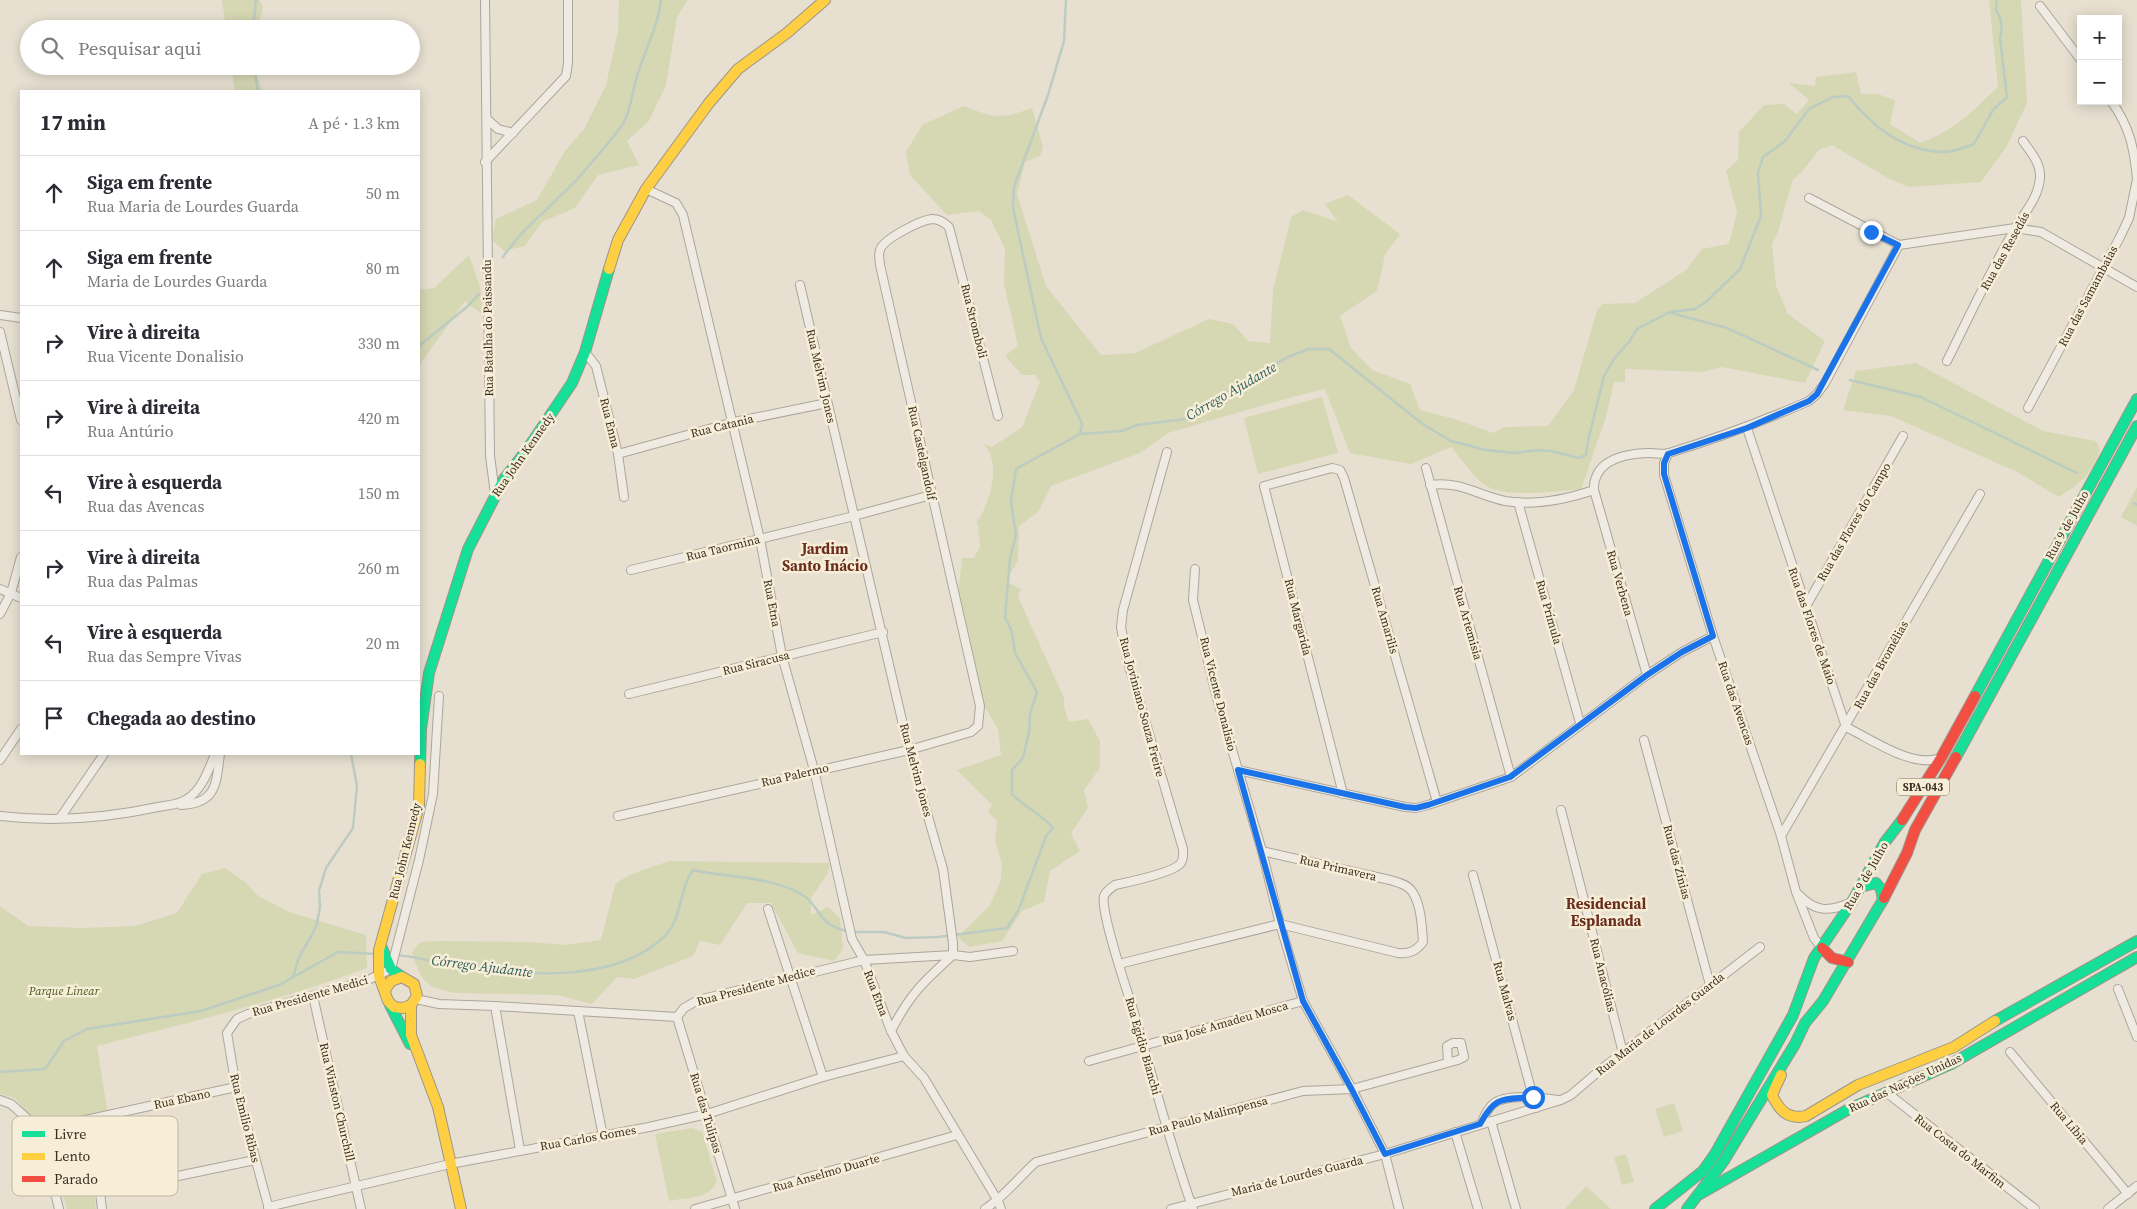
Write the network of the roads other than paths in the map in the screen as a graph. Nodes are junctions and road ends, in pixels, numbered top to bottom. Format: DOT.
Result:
graph roads {
  1 [pos="485,0"];
  2 [pos="568,0"];
  3 [pos="824,0"];
  4 [pos="2040,6"];
  5 [pos="2077,55"];
  6 [pos="2114,105"];
  7 [pos="487,119"];
  8 [pos="513,133"];
  9 [pos="2022,141"];
  10 [pos="486,162"];
  11 [pos="2137,179"];
  12 [pos="646,189"];
  13 [pos="1810,198"];
  14 [pos="950,227"];
  15 [pos="2016,228"];
  16 [pos="1898,245"];
  17 [pos="2104,267"];
  18 [pos="800,285"];
  19 [pos="2137,287"];
  20 [pos="0,315"];
  21 [pos="20,318"];
  22 [pos="0,332"];
  23 [pos="585,352"];
  24 [pos="1947,361"];
  25 [pos="2137,398"];
  26 [pos="827,403"];
  27 [pos="2028,408"];
  28 [pos="20,416"];
  29 [pos="998,416"];
  30 [pos="734,422"];
  31 [pos="2137,426"];
  32 [pos="1747,428"];
  33 [pos="1904,436"];
  34 [pos="1168,452"];
  35 [pos="618,454"];
  36 [pos="1668,454"];
  37 [pos="1426,468"];
  38 [pos="1309,474"];
  39 [pos="1430,486"];
  40 [pos="1594,490"];
  41 [pos="495,494"];
  42 [pos="1980,494"];
  43 [pos="931,495"];
  44 [pos="624,498"];
  45 [pos="1518,502"];
  46 [pos="854,516"];
  47 [pos="760,539"];
  48 [pos="20,561"];
  49 [pos="1195,569"];
  50 [pos="631,570"];
  51 [pos="0,589"];
  52 [pos="11,593"];
  53 [pos="20,598"];
  54 [pos="1805,608"];
  55 [pos="0,614"];
  56 [pos="882,632"];
  57 [pos="1713,636"];
  58 [pos="782,656"];
  59 [pos="1647,675"];
  60 [pos="629,694"];
  61 [pos="439,696"];
  62 [pos="1580,723"];
  63 [pos="1846,727"];
  64 [pos="20,730"];
  65 [pos="972,732"];
  66 [pos="1644,740"];
  67 [pos="909,750"];
  68 [pos="103,755"];
  69 [pos="215,755"];
  70 [pos="220,755"];
  71 [pos="1941,758"];
  72 [pos="0,760"];
  73 [pos="814,770"];
  74 [pos="1238,770"];
  75 [pos="1510,777"];
  76 [pos="1343,794"];
  77 [pos="1437,802"];
  78 [pos="164,806"];
  79 [pos="1561,810"];
  80 [pos="0,816"];
  81 [pos="618,816"];
  82 [pos="60,818"];
  83 [pos="1781,836"];
  84 [pos="1262,851"];
  85 [pos="1473,875"];
  86 [pos="1115,886"];
  87 [pos="1860,887"];
  88 [pos="1796,892"];
  89 [pos="1884,900"];
  90 [pos="1852,902"];
  91 [pos="768,909"];
  92 [pos="1280,924"];
  93 [pos="399,934"];
  94 [pos="2137,941"];
  95 [pos="1760,947"];
  96 [pos="381,948"];
  97 [pos="1822,948"];
  98 [pos="1013,951"];
  99 [pos="953,956"];
  100 [pos="2137,957"];
  101 [pos="864,960"];
  102 [pos="1848,962"];
  103 [pos="385,964"];
  104 [pos="1119,964"];
  105 [pos="379,976"];
  106 [pos="790,976"];
  107 [pos="402,977"];
  108 [pos="1710,985"];
  109 [pos="2118,989"];
  110 [pos="384,990"];
  111 [pos="313,996"];
  112 [pos="1303,1001"];
  113 [pos="413,1002"];
  114 [pos="390,1004"];
  115 [pos="496,1006"];
  116 [pos="578,1011"];
  117 [pos="677,1017"];
  118 [pos="231,1026"];
  119 [pos="891,1031"];
  120 [pos="2137,1037"];
  121 [pos="1795,1044"];
  122 [pos="1144,1046"];
  123 [pos="2010,1052"];
  124 [pos="1623,1053"];
  125 [pos="417,1054"];
  126 [pos="904,1056"];
  127 [pos="1089,1061"];
  128 [pos="1448,1062"];
  129 [pos="823,1076"];
  130 [pos="236,1087"];
  131 [pos="1352,1090"];
  132 [pos="1886,1092"];
  133 [pos="1533,1097"];
  134 [pos="0,1100"];
  135 [pos="1561,1100"];
  136 [pos="1536,1108"];
  137 [pos="707,1114"];
  138 [pos="25,1116"];
  139 [pos="100,1116"];
  140 [pos="1491,1120"];
  141 [pos="1480,1124"];
  142 [pos="1167,1126"];
  143 [pos="1455,1132"];
  144 [pos="957,1135"];
  145 [pos="603,1136"];
  146 [pos="520,1150"];
  147 [pos="1385,1154"];
  148 [pos="254,1160"];
  149 [pos="450,1164"];
  150 [pos="1702,1171"];
  151 [pos="178,1176"];
  152 [pos="356,1186"];
  153 [pos="2137,1186"];
  154 [pos="2128,1194"];
  155 [pos="1699,1195"];
  156 [pos="56,1196"];
  157 [pos="101,1196"];
  158 [pos="732,1200"];
  159 [pos="998,1201"];
  160 [pos="1192,1206"];
  161 [pos="269,1208"];
  162 [pos="59,1209"];
  163 [pos="102,1209"];
  164 [pos="361,1209"];
  165 [pos="461,1209"];
  166 [pos="695,1209"];
  167 [pos="736,1209"];
  168 [pos="985,1209"];
  169 [pos="1001,1209"];
  170 [pos="1171,1209"];
  171 [pos="1399,1209"];
  172 [pos="1478,1209"];
  173 [pos="1516,1209"];
  174 [pos="1655,1209"];
  175 [pos="1665,1209"];
  176 [pos="1687,1209"];
  177 [pos="2035,1209"];
  178 [pos="2108,1209"];
  1 -- 7 [label="street, Rua Batalha do Paissandu"];
  2 -- 8 [label="street"];
  3 -- 12 [label="main road, Rua John Kennedy"];
  4 -- 5 [label="street"];
  6 -- 11 [label="street, Rua das Samambaias"];
  7 -- 8 [label="street"];
  7 -- 10 [label="street, Rua Batalha do Paissandu"];
  8 -- 10 [label="street"];
  9 -- 15 [label="street, Rua das Resedás"];
  10 -- 41 [label="street, Rua Batalha do Paissandu"];
  11 -- 17 [label="street, Rua das Samambaias"];
  12 -- 23 [label="main road, Rua John Kennedy"];
  12 -- 30 [label="street, Rua Etna"];
  13 -- 16 [label="street"];
  14 -- 29 [label="street, Rua Stromboli"];
  14 -- 43 [label="street, Rua Castelgandolf"];
  15 -- 16 [label="street"];
  15 -- 17 [label="street"];
  15 -- 24 [label="street, Rua das Resedás"];
  16 -- 32 [label="street"];
  17 -- 19 [label="street"];
  17 -- 27 [label="street, Rua das Samambaias"];
  18 -- 26 [label="street, Rua Melvim Jones"];
  20 -- 21 [label="street"];
  22 -- 28 [label="street"];
  23 -- 35 [label="street, Rua Enna"];
  23 -- 41 [label="main road, Rua John Kennedy"];
  25 -- 71 [label="main road, Rua 9 de Julho / SPA-043"];
  26 -- 30 [label="street, Rua Catania"];
  26 -- 46 [label="street, Rua Melvim Jones"];
  30 -- 35 [label="street, Rua Catania"];
  30 -- 47 [label="street, Rua Etna"];
  31 -- 89 [label="main road, Rua 9 de Julho / SPA-043"];
  32 -- 36 [label="street"];
  32 -- 54 [label="street, Rua das Flores de Maio"];
  33 -- 54 [label="street, Rua das Flores do Campo"];
  34 -- 86 [label="street, Rua Joviniano Souza Freire"];
  35 -- 44 [label="street, Rua Enna"];
  36 -- 40 [label="street"];
  36 -- 57 [label="street, Rua das Avencas"];
  37 -- 39 [label="street, Rua Artemisia"];
  38 -- 76 [label="street, Rua Margarida"];
  38 -- 77 [label="street, Rua Amarilis"];
  39 -- 45 [label="street"];
  39 -- 75 [label="street, Rua Artemisia"];
  40 -- 45 [label="street"];
  40 -- 59 [label="street, Rua Verbena"];
  41 -- 96 [label="main road, Rua John Kennedy"];
  42 -- 63 [label="street, Rua das Bromélias"];
  43 -- 46 [label="street, Rua Taormina"];
  43 -- 65 [label="street, Rua Castelgandolf"];
  45 -- 62 [label="street, Rua Prímula"];
  46 -- 47 [label="street, Rua Taormina"];
  46 -- 56 [label="street, Rua Melvim Jones"];
  47 -- 50 [label="street, Rua Taormina"];
  47 -- 58 [label="street, Rua Etna"];
  48 -- 52 [label="street"];
  49 -- 74 [label="street, Rua Vicente Donalisio"];
  51 -- 52 [label="street"];
  52 -- 53 [label="street"];
  52 -- 55 [label="street"];
  54 -- 63 [label="street, Rua das Flores de Maio"];
  56 -- 58 [label="street, Rua Siracusa"];
  56 -- 67 [label="street, Rua Melvim Jones"];
  57 -- 59 [label="street"];
  57 -- 83 [label="street, Rua das Avencas"];
  58 -- 60 [label="street, Rua Siracusa"];
  58 -- 73 [label="street, Rua Etna"];
  59 -- 62 [label="street"];
  61 -- 93 [label="street"];
  62 -- 75 [label="street"];
  63 -- 71 [label="street"];
  63 -- 83 [label="street, Rua das Bromélias"];
  64 -- 72 [label="street"];
  65 -- 67 [label="street, Rua Palermo"];
  66 -- 108 [label="street, Rua das Zínias"];
  67 -- 73 [label="street, Rua Palermo"];
  67 -- 99 [label="street, Rua Melvim Jones"];
  68 -- 82 [label="street"];
  69 -- 78 [label="street"];
  70 -- 78 [label="street"];
  71 -- 87 [label="main road, Rua 9 de Julho / SPA-043"];
  73 -- 81 [label="street, Rua Palermo"];
  73 -- 101 [label="street, Rua Etna"];
  74 -- 76 [label="street"];
  74 -- 84 [label="street, Rua Vicente Donalisio"];
  75 -- 77 [label="street"];
  76 -- 77 [label="street"];
  78 -- 82 [label="street"];
  79 -- 124 [label="street, Rua Anacólias"];
  80 -- 82 [label="street"];
  83 -- 88 [label="street, Rua das Avencas"];
  84 -- 92 [label="street, Rua Vicente Donalisio"];
  84 -- 92 [label="street, Rua Primavera"];
  85 -- 133 [label="street, Rua Malvas"];
  86 -- 104 [label="street, Rua Egidio Bianchi"];
  87 -- 89 [label="main road"];
  87 -- 90 [label="main road, Rua 9 de Julho / SPA-043"];
  88 -- 90 [label="street"];
  88 -- 97 [label="street, Rua das Avencas"];
  89 -- 102 [label="main road, Rua 9 de Julho / SPA-043"];
  90 -- 97 [label="main road, Rua 9 de Julho / SPA-043"];
  91 -- 106 [label="street"];
  92 -- 104 [label="street"];
  92 -- 112 [label="street, Rua Vicente Donalisio"];
  93 -- 96 [label="street"];
  93 -- 103 [label="street"];
  94 -- 121 [label="main road, Rua das Nações Unidas"];
  95 -- 108 [label="street, Rua Maria de Lourdes Guarda"];
  96 -- 103 [label="main road, Rua John Kennedy"];
  97 -- 102 [label="main road"];
  97 -- 150 [label="main road, Rua 9 de Julho / SPA-043"];
  98 -- 99 [label="street, Rua Presidente Medice"];
  99 -- 101 [label="street, Rua Presidente Medice"];
  99 -- 119 [label="street"];
  100 -- 132 [label="main road, Rua das Nações Unidas"];
  101 -- 106 [label="street, Rua Presidente Medice"];
  101 -- 119 [label="street, Rua Etna"];
  102 -- 121 [label="main road, Rua 9 de Julho / SPA-043"];
  103 -- 105 [label="main road, Rua John Kennedy"];
  103 -- 107 [label="main road"];
  104 -- 122 [label="street, Rua Egidio Bianchi"];
  105 -- 110 [label="main road, Rua John Kennedy"];
  105 -- 111 [label="street, Rua Presidente Medici"];
  106 -- 117 [label="street, Rua Presidente Medice"];
  106 -- 129 [label="street"];
  107 -- 110 [label="main road"];
  107 -- 113 [label="main road"];
  108 -- 124 [label="street, Rua Maria de Lourdes Guarda"];
  109 -- 120 [label="street"];
  110 -- 114 [label="main road"];
  111 -- 118 [label="street, Rua Presidente Medici"];
  111 -- 152 [label="street, Rua Winston Churchill"];
  112 -- 122 [label="street, Rua José Amadeu Mosca"];
  112 -- 131 [label="street, Rua Vicente Donalisio"];
  113 -- 114 [label="main road"];
  113 -- 115 [label="street"];
  113 -- 125 [label="main road"];
  114 -- 125 [label="main road"];
  115 -- 116 [label="street"];
  115 -- 146 [label="street"];
  116 -- 117 [label="street"];
  116 -- 145 [label="street"];
  117 -- 137 [label="street, Rua das Tulipas"];
  118 -- 130 [label="street, Rua Emilio Ribas"];
  119 -- 126 [label="street"];
  121 -- 155 [label="main road, Rua 9 de Julho / SPA-043"];
  122 -- 127 [label="street, Rua José Amadeu Mosca"];
  122 -- 142 [label="street, Rua Egidio Bianchi"];
  123 -- 154 [label="street, Rua Líbia"];
  124 -- 135 [label="street, Rua Maria de Lourdes Guarda"];
  125 -- 149 [label="main road"];
  126 -- 129 [label="street, Rua Carlos Gomes"];
  126 -- 144 [label="street"];
  128 -- 131 [label="street, Rua Paulo Malimpensa"];
  129 -- 137 [label="street, Rua Carlos Gomes"];
  130 -- 139 [label="street, Rua Ebano"];
  130 -- 148 [label="street, Rua Emilio Ribas"];
  131 -- 142 [label="street, Rua Paulo Malimpensa"];
  131 -- 147 [label="street, Rua Vicente Donalisio"];
  132 -- 155 [label="main road, Rua das Nações Unidas"];
  132 -- 177 [label="street, Rua Costa do Marfim"];
  133 -- 135 [label="street"];
  133 -- 136 [label="street, Rua Malvas"];
  133 -- 141 [label="street"];
  134 -- 138 [label="street"];
  135 -- 136 [label="street, Rua Maria de Lourdes Guarda"];
  136 -- 140 [label="street, Rua Maria de Lourdes Guarda"];
  137 -- 145 [label="street, Rua Carlos Gomes"];
  137 -- 158 [label="street, Rua das Tulipas"];
  140 -- 141 [label="street, Rua Maria de Lourdes Guarda"];
  140 -- 173 [label="street"];
  141 -- 143 [label="street, Maria de Lourdes Guarda"];
  142 -- 159 [label="street, Rua Paulo Malimpensa"];
  142 -- 160 [label="street, Rua Egidio Bianchi"];
  143 -- 147 [label="street, Maria de Lourdes Guarda"];
  143 -- 172 [label="street"];
  144 -- 158 [label="street, Rua Anselmo Duarte"];
  144 -- 159 [label="street"];
  145 -- 146 [label="street, Rua Carlos Gomes"];
  146 -- 149 [label="street, Rua Carlos Gomes"];
  147 -- 160 [label="street, Maria de Lourdes Guarda"];
  147 -- 171 [label="street, Rua Vicente Donalisio"];
  148 -- 151 [label="street"];
  148 -- 161 [label="street, Rua Emilio Ribas"];
  149 -- 152 [label="street, Rua Carlos Gomes"];
  149 -- 165 [label="main road"];
  150 -- 174 [label="main road, Rua 9 de Julho"];
  150 -- 175 [label="main road"];
  152 -- 161 [label="street, Rua Carlos Gomes"];
  152 -- 164 [label="street, Rua Winston Churchill"];
  153 -- 154 [label="street"];
  154 -- 178 [label="street"];
  155 -- 176 [label="main road, Rua 9 de Julho"];
  156 -- 162 [label="street"];
  157 -- 163 [label="street"];
  158 -- 166 [label="street, Rua Anselmo Duarte"];
  158 -- 167 [label="street, Rua das Tulipas"];
  159 -- 168 [label="street, Rua Paulo Malimpensa"];
  159 -- 169 [label="street"];
  160 -- 170 [label="street, Maria de Lourdes Guarda"];
}
